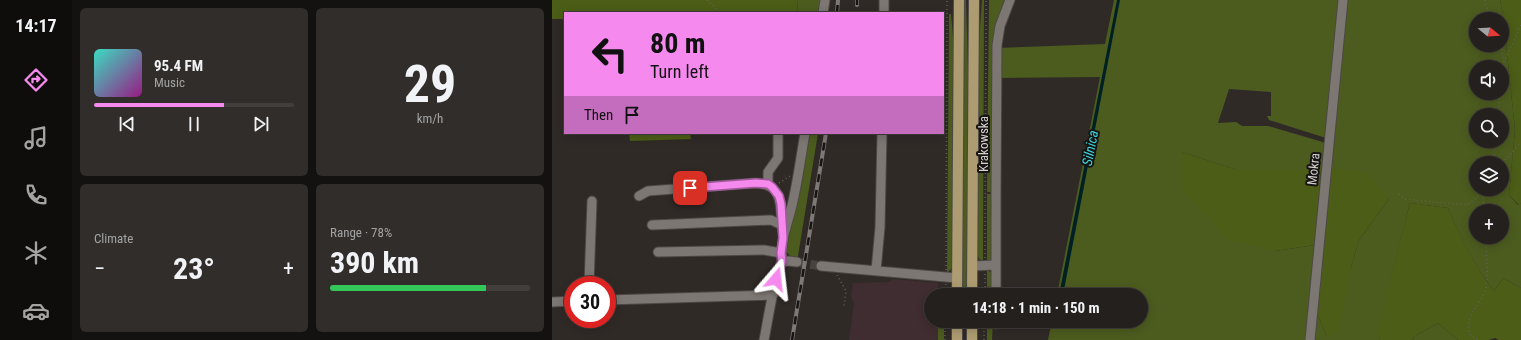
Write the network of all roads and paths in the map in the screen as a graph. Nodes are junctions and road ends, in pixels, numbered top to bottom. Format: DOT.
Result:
graph roads {
  1 [pos="707,0"];
  2 [pos="825,0"];
  3 [pos="884,0"];
  4 [pos="948,0"];
  5 [pos="959,0"];
  6 [pos="974,0"];
  7 [pos="986,0"];
  8 [pos="1010,0"];
  9 [pos="1343,0"];
  10 [pos="1485,0"];
  11 [pos="719,12"];
  12 [pos="823,12"];
  13 [pos="884,12"];
  14 [pos="1488,12"];
  15 [pos="1521,25"];
  16 [pos="1505,60"];
  17 [pos="778,134"];
  18 [pos="805,134"];
  19 [pos="882,134"];
  20 [pos="1521,143"];
  21 [pos="1509,156"];
  22 [pos="798,171"];
  23 [pos="770,186"];
  24 [pos="1399,194"];
  25 [pos="639,196"];
  26 [pos="1478,196"];
  27 [pos="592,201"];
  28 [pos="652,225"];
  29 [pos="782,225"];
  30 [pos="783,238"];
  31 [pos="1485,244"];
  32 [pos="658,252"];
  33 [pos="782,258"];
  34 [pos="985,261"];
  35 [pos="797,262"];
  36 [pos="996,265"];
  37 [pos="821,266"];
  38 [pos="972,266"];
  39 [pos="835,267"];
  40 [pos="985,270"];
  41 [pos="876,271"];
  42 [pos="946,274"];
  43 [pos="589,276"];
  44 [pos="957,278"];
  45 [pos="946,281"];
  46 [pos="945,288"];
  47 [pos="956,288"];
  48 [pos="972,288"];
  49 [pos="985,288"];
  50 [pos="996,288"];
  51 [pos="773,295"];
  52 [pos="616,300"];
  53 [pos="564,301"];
  54 [pos="552,302"];
  55 [pos="844,306"];
  56 [pos="945,328"];
  57 [pos="957,328"];
  58 [pos="972,328"];
  59 [pos="984,328"];
  60 [pos="764,340"];
  61 [pos="945,340"];
  62 [pos="957,340"];
  63 [pos="972,340"];
  64 [pos="984,340"];
  65 [pos="1310,340"];
  66 [pos="1477,340"];
  1 -- 11 [label="path"];
  2 -- 12 [label="street"];
  3 -- 13 [label="street"];
  4 -- 42 [label="path"];
  5 -- 44 [label="main road, Krakowska"];
  6 -- 38 [label="main road, Krakowska"];
  7 -- 34 [label="path"];
  8 -- 36 [label="street, Krakowska"];
  9 -- 65 [label="street, Mokra"];
  10 -- 14 [label="path"];
  15 -- 16 [label="path"];
  17 -- 23 [label="street"];
  18 -- 22 [label="street"];
  19 -- 41 [label="street"];
  20 -- 21 [label="path"];
  22 -- 23 [label="path"];
  22 -- 30 [label="street"];
  23 -- 25 [label="street"];
  23 -- 29 [label="street"];
  24 -- 26 [label="path"];
  27 -- 43 [label="street"];
  28 -- 29 [label="street"];
  29 -- 30 [label="street"];
  30 -- 33 [label="street"];
  31 -- 66 [label="path"];
  32 -- 33 [label="street"];
  33 -- 35 [label="street"];
  33 -- 51 [label="street"];
  36 -- 38 [label="street"];
  36 -- 50 [label="street, Krakowska"];
  37 -- 39 [label="street"];
  38 -- 48 [label="main road, Krakowska"];
  39 -- 41 [label="street"];
  39 -- 55 [label="path"];
  40 -- 49 [label="path"];
  41 -- 44 [label="street"];
  44 -- 47 [label="main road, Krakowska"];
  45 -- 46 [label="path"];
  51 -- 52 [label="street"];
  51 -- 60 [label="street"];
  53 -- 54 [label="street"];
  56 -- 61 [label="path"];
  57 -- 62 [label="main road"];
  58 -- 63 [label="main road"];
  59 -- 64 [label="path"];
}
